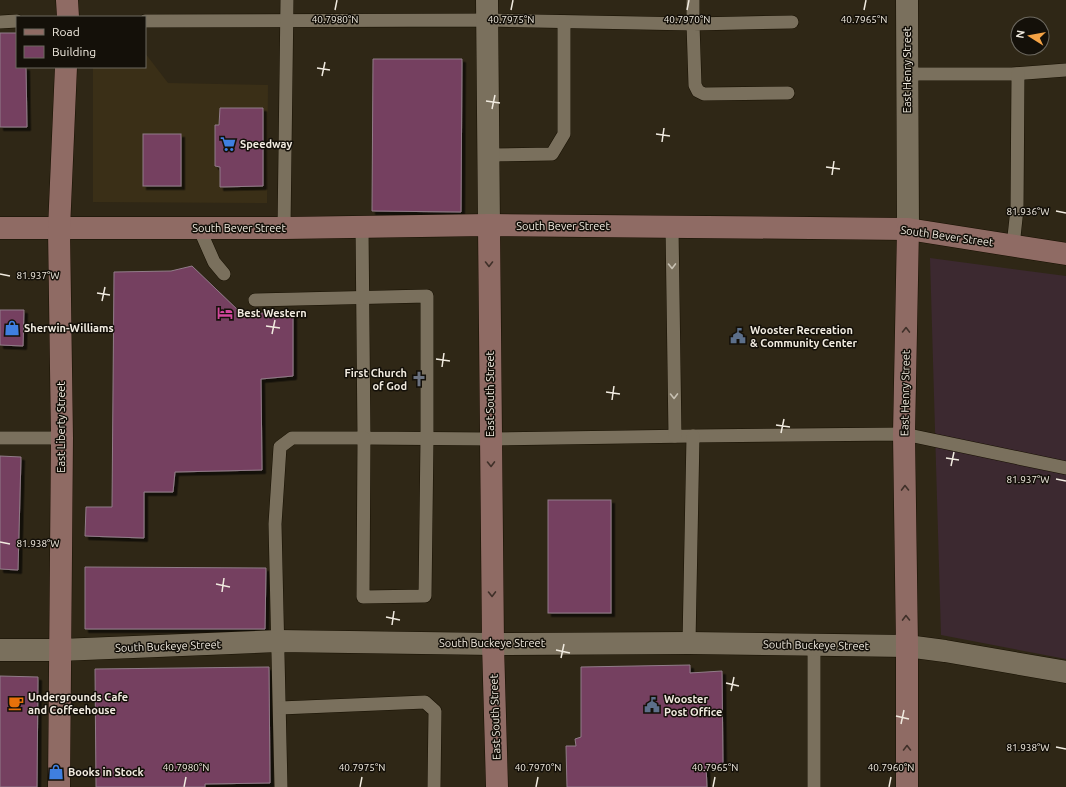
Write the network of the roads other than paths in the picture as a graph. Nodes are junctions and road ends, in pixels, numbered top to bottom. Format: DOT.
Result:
graph roads {
  1 [pos="67,0"];
  2 [pos="287,0"];
  3 [pos="693,0"];
  4 [pos="907,0"];
  5 [pos="487,10"];
  6 [pos="68,16"];
  7 [pos="16,21"];
  8 [pos="146,21"];
  9 [pos="287,21"];
  10 [pos="0,22"];
  11 [pos="564,22"];
  12 [pos="792,22"];
  13 [pos="693,24"];
  14 [pos="66,68"];
  15 [pos="1066,70"];
  16 [pos="907,74"];
  17 [pos="1018,74"];
  18 [pos="788,93"];
  19 [pos="488,155"];
  20 [pos="489,225"];
  21 [pos="362,226"];
  22 [pos="672,227"];
  23 [pos="0,228"];
  24 [pos="199,228"];
  25 [pos="284,228"];
  26 [pos="59,229"];
  27 [pos="908,229"];
  28 [pos="1014,246"];
  29 [pos="1066,254"];
  30 [pos="224,274"];
  31 [pos="362,297"];
  32 [pos="255,300"];
  33 [pos="904,434"];
  34 [pos="675,436"];
  35 [pos="693,436"];
  36 [pos="0,438"];
  37 [pos="62,438"];
  38 [pos="364,438"];
  39 [pos="427,439"];
  40 [pos="490,439"];
  41 [pos="1066,468"];
  42 [pos="278,641"];
  43 [pos="689,643"];
  44 [pos="493,644"];
  45 [pos="814,645"];
  46 [pos="907,646"];
  47 [pos="0,650"];
  48 [pos="60,650"];
  49 [pos="1066,672"];
  50 [pos="280,708"];
  51 [pos="59,787"];
  52 [pos="282,787"];
  53 [pos="434,787"];
  54 [pos="497,787"];
  55 [pos="814,787"];
  56 [pos="907,787"];
  1 -- 6 [label="main road"];
  2 -- 9 [label="lane"];
  3 -- 13 [label="lane"];
  4 -- 16 [label="street, East Henry Street"];
  5 -- 9 [label="lane"];
  5 -- 11 [label="lane"];
  5 -- 19 [label="street, East South Street"];
  7 -- 10 [label="lane"];
  8 -- 9 [label="lane"];
  9 -- 25 [label="lane"];
  11 -- 13 [label="lane"];
  11 -- 19 [label="lane"];
  12 -- 13 [label="lane"];
  13 -- 18 [label="lane"];
  14 -- 26 [label="main road, East Liberty Street"];
  15 -- 17 [label="lane"];
  16 -- 17 [label="lane"];
  16 -- 27 [label="street, East Henry Street"];
  17 -- 28 [label="lane"];
  19 -- 20 [label="street, East South Street"];
  20 -- 21 [label="main road, South Bever Street"];
  20 -- 22 [label="main road, South Bever Street"];
  20 -- 40 [label="main road, East South Street, one-way"];
  21 -- 25 [label="main road, South Bever Street"];
  21 -- 31 [label="lane"];
  22 -- 27 [label="main road, South Bever Street"];
  22 -- 34 [label="lane, one-way"];
  23 -- 26 [label="main road, South Bever Street"];
  24 -- 25 [label="main road, South Bever Street"];
  24 -- 26 [label="main road, South Bever Street"];
  24 -- 30 [label="lane"];
  26 -- 37 [label="main road, East Liberty Street"];
  27 -- 28 [label="main road, South Bever Street"];
  33 -- 27 [label="main road, East Henry Street, one-way"];
  28 -- 29 [label="main road, South Bever Street"];
  31 -- 32 [label="lane"];
  31 -- 38 [label="lane"];
  31 -- 39 [label="lane"];
  33 -- 35 [label="lane"];
  33 -- 41 [label="lane"];
  46 -- 33 [label="main road, East Henry Street, one-way"];
  34 -- 35 [label="lane"];
  34 -- 40 [label="lane"];
  35 -- 43 [label="lane"];
  36 -- 37 [label="lane"];
  37 -- 48 [label="main road, East Liberty Street"];
  38 -- 39 [label="lane"];
  38 -- 39 [label="lane"];
  38 -- 42 [label="lane"];
  39 -- 40 [label="lane"];
  40 -- 44 [label="main road, East South Street, one-way"];
  42 -- 44 [label="street, South Buckeye Street"];
  42 -- 48 [label="street, South Buckeye Street"];
  42 -- 50 [label="lane"];
  43 -- 44 [label="street, South Buckeye Street"];
  43 -- 45 [label="street, South Buckeye Street"];
  44 -- 54 [label="main road, East South Street"];
  45 -- 46 [label="street, South Buckeye Street"];
  45 -- 55 [label="lane"];
  46 -- 49 [label="street, South Buckeye Street"];
  56 -- 46 [label="main road, East Henry Street, one-way"];
  47 -- 48 [label="street, South Buckeye Street"];
  48 -- 51 [label="main road, East Liberty Street"];
  50 -- 52 [label="lane"];
  50 -- 53 [label="lane"];
}
